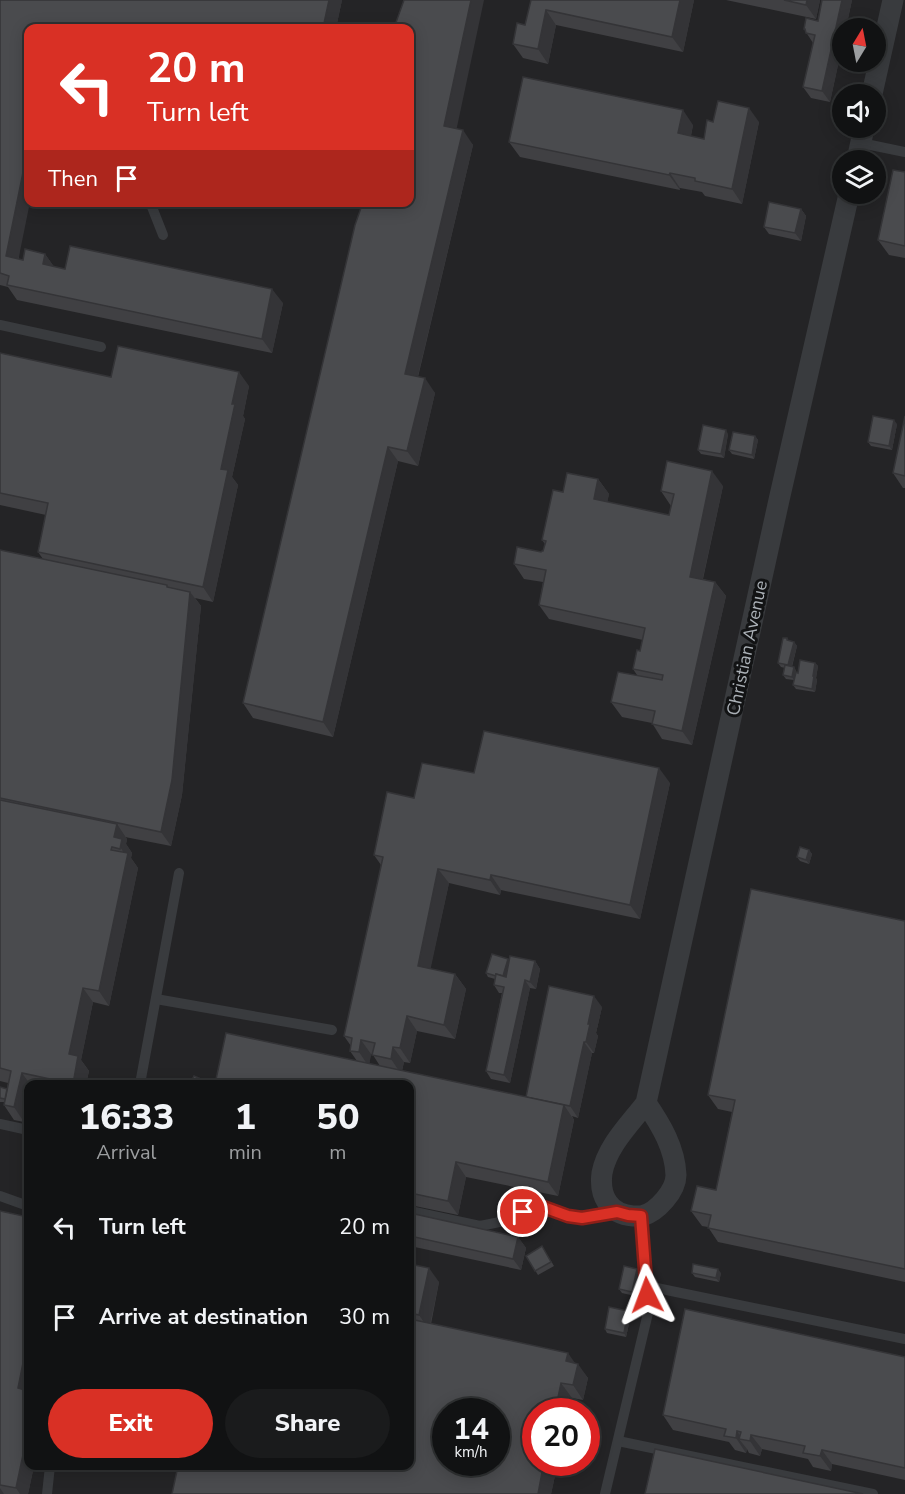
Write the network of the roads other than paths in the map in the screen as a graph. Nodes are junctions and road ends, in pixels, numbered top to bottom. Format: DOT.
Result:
graph roads {
  1 [pos="893,0"];
  2 [pos="874,84"];
  3 [pos="861,144"];
  4 [pos="905,153"];
  5 [pos="847,204"];
  6 [pos="152,207"];
  7 [pos="163,235"];
  8 [pos="0,325"];
  9 [pos="100,346"];
  10 [pos="179,873"];
  11 [pos="156,999"];
  12 [pos="332,1030"];
  13 [pos="141,1080"];
  14 [pos="646,1103"];
  15 [pos="0,1124"];
  16 [pos="24,1129"];
  17 [pos="0,1196"];
  18 [pos="24,1205"];
  19 [pos="414,1212"];
  20 [pos="617,1212"];
  21 [pos="641,1216"];
  22 [pos="647,1286"];
  23 [pos="905,1339"];
  24 [pos="618,1441"];
  25 [pos="50,1470"];
  26 [pos="47,1494"];
  27 [pos="605,1494"];
  28 [pos="873,1494"];
  1 -- 2 [label="street"];
  3 -- 4 [label="lane"];
  5 -- 14 [label="street, Christian Avenue"];
  6 -- 7 [label="lane"];
  8 -- 9 [label="lane"];
  10 -- 11 [label="lane"];
  11 -- 12 [label="lane"];
  11 -- 13 [label="lane"];
  14 -- 20 [label="street, Christian Avenue"];
  14 -- 21 [label="street"];
  15 -- 16 [label="lane"];
  17 -- 18 [label="lane"];
  19 -- 20 [label="lane"];
  20 -- 21 [label="street"];
  21 -- 22 [label="lane"];
  22 -- 23 [label="lane"];
  22 -- 24 [label="lane"];
  24 -- 27 [label="lane"];
  24 -- 28 [label="lane"];
  25 -- 26 [label="lane"];
}
